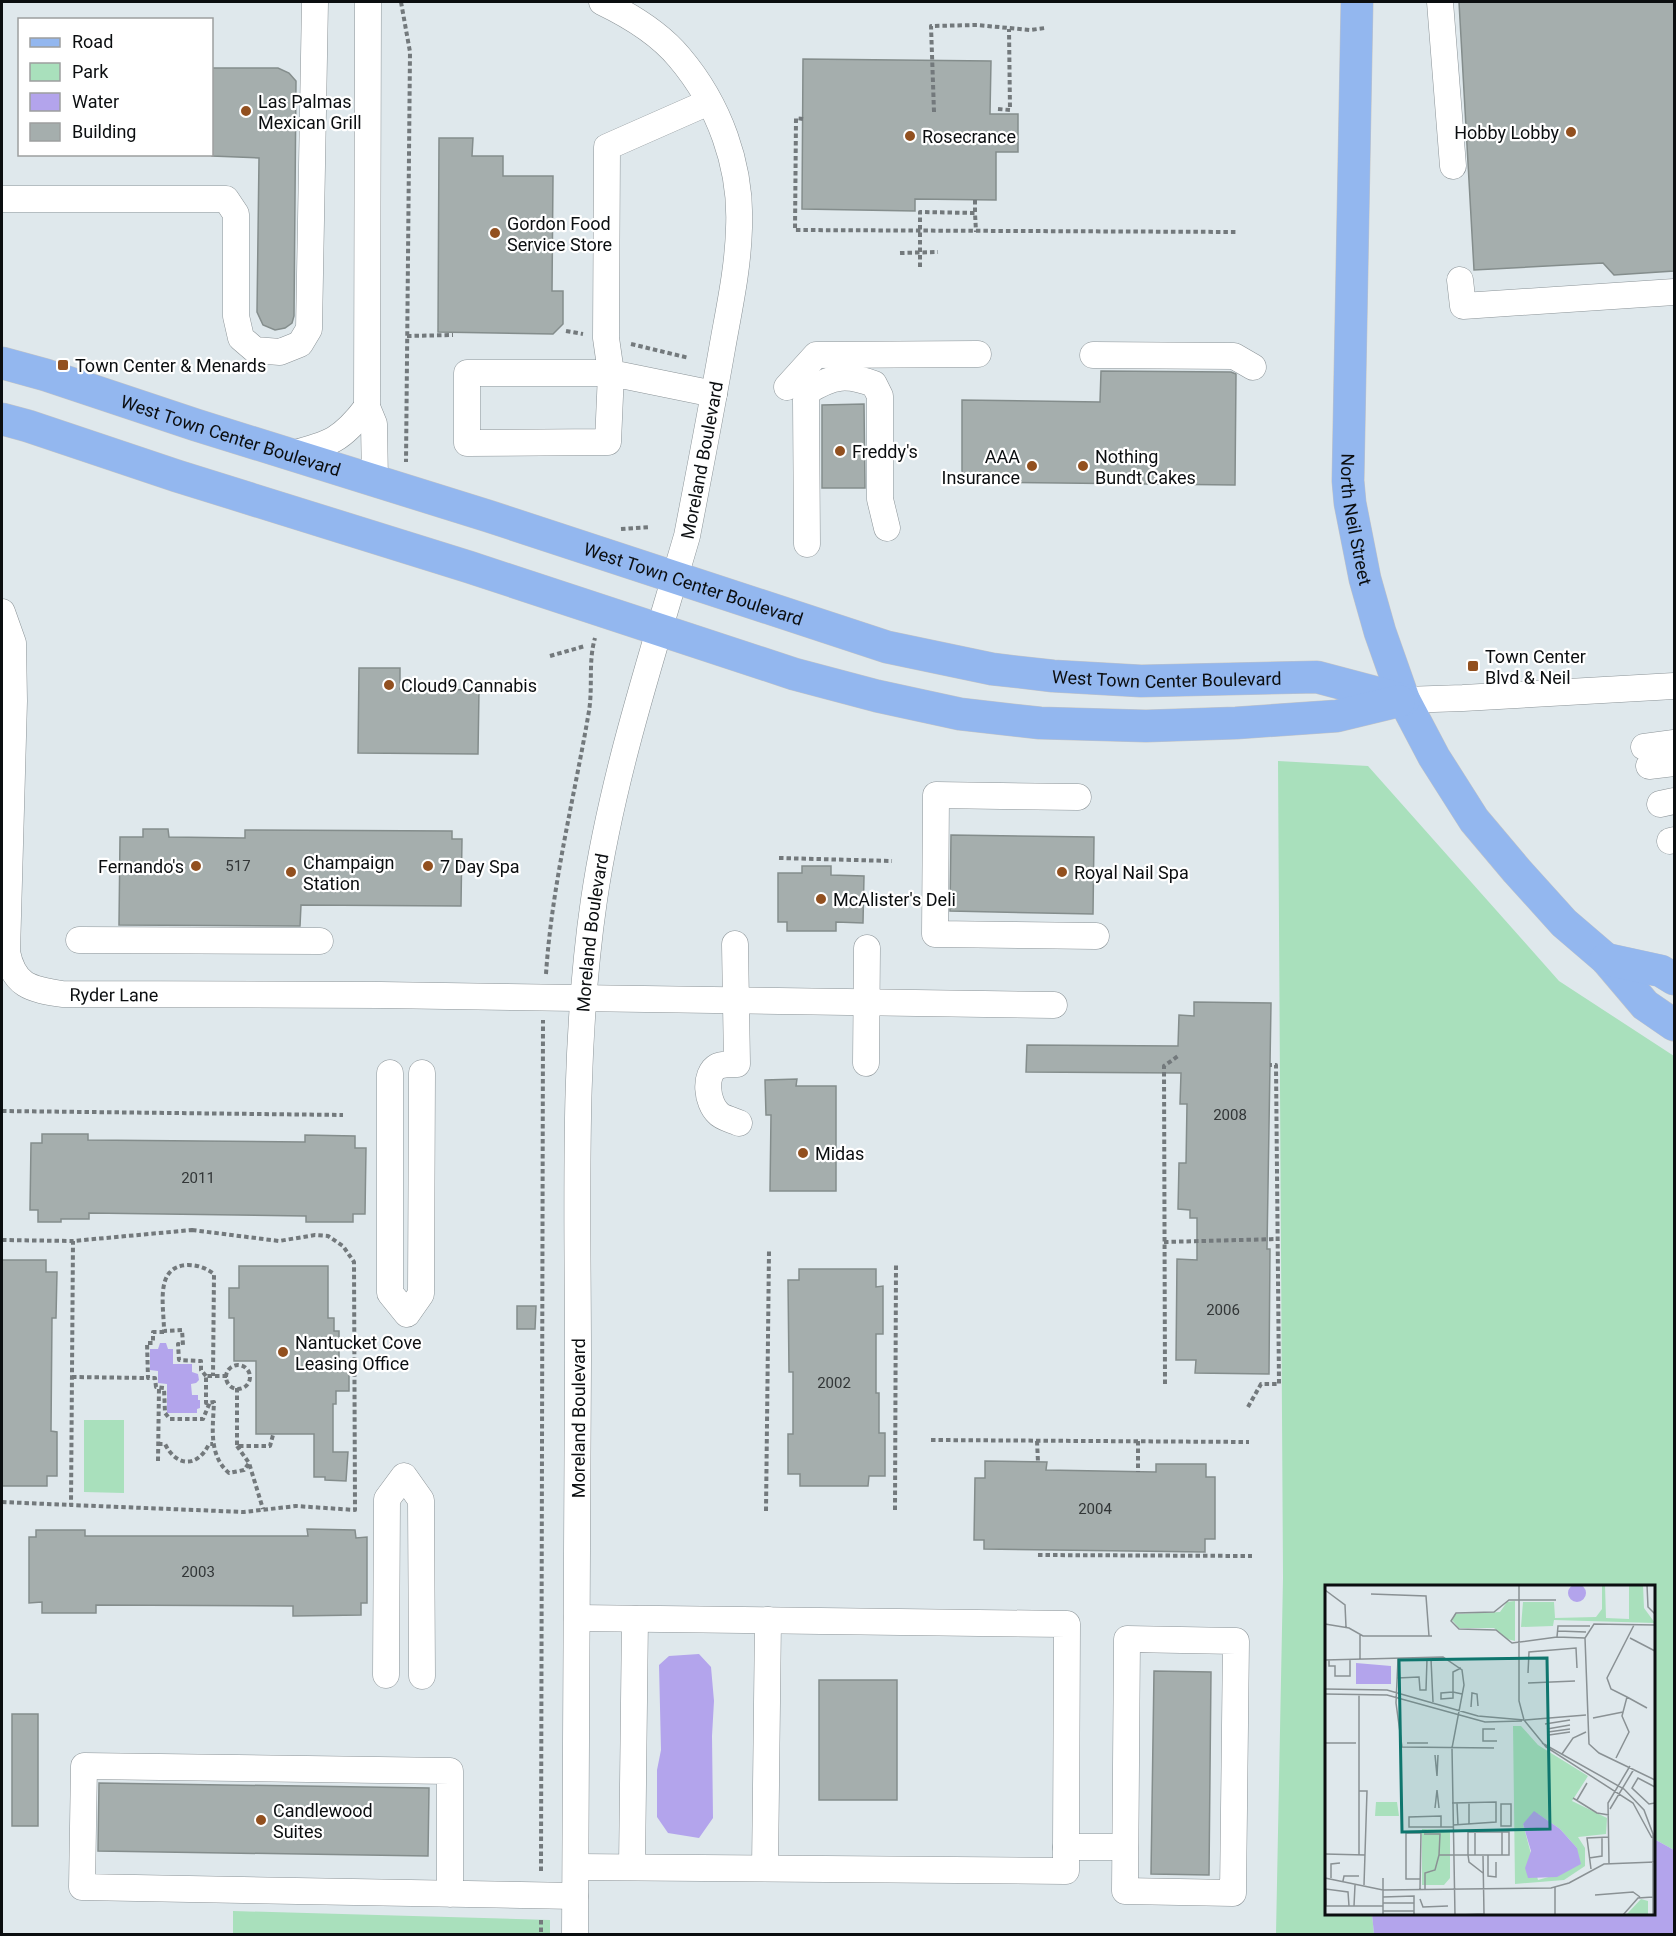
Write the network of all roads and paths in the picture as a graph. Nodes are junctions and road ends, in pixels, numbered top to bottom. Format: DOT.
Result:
graph roads {
  1 [pos="315,2"];
  2 [pos="368,2"];
  3 [pos="400,2"];
  4 [pos="602,2"];
  5 [pos="1357,2"];
  6 [pos="1440,2"];
  7 [pos="1045,28"];
  8 [pos="1009,29"];
  9 [pos="709,102"];
  10 [pos="998,109"];
  11 [pos="934,112"];
  12 [pos="802,119"];
  13 [pos="1453,166"];
  14 [pos="2,199"];
  15 [pos="975,200"];
  16 [pos="975,213"];
  17 [pos="920,232"];
  18 [pos="976,232"];
  19 [pos="1238,232"];
  20 [pos="920,252"];
  21 [pos="938,252"];
  22 [pos="900,253"];
  23 [pos="920,267"];
  24 [pos="1460,280"];
  25 [pos="1674,292"];
  26 [pos="453,335"];
  27 [pos="407,336"];
  28 [pos="978,354"];
  29 [pos="1093,355"];
  30 [pos="2,363"];
  31 [pos="1253,367"];
  32 [pos="611,373"];
  33 [pos="787,387"];
  34 [pos="714,394"];
  35 [pos="367,407"];
  36 [pos="2,420"];
  37 [pos="291,454"];
  38 [pos="406,471"];
  39 [pos="375,481"];
  40 [pos="650,527"];
  41 [pos="887,528"];
  42 [pos="618,530"];
  43 [pos="807,544"];
  44 [pos="676,577"];
  45 [pos="2,612"];
  46 [pos="658,631"];
  47 [pos="596,634"];
  48 [pos="585,646"];
  49 [pos="550,656"];
  50 [pos="1674,686"];
  51 [pos="1404,700"];
  52 [pos="1674,743"];
  53 [pos="1674,763"];
  54 [pos="1078,797"];
  55 [pos="779,858"];
  56 [pos="892,861"];
  57 [pos="1096,936"];
  58 [pos="79,940"];
  59 [pos="320,941"];
  60 [pos="735,945"];
  61 [pos="867,948"];
  62 [pos="1606,959"];
  63 [pos="546,973"];
  64 [pos="1674,979"];
  65 [pos="583,999"];
  66 [pos="735,1001"];
  67 [pos="866,1002"];
  68 [pos="1054,1005"];
  69 [pos="543,1023"];
  70 [pos="1674,1025"];
  71 [pos="1178,1056"];
  72 [pos="866,1063"];
  73 [pos="1270,1065"];
  74 [pos="390,1073"];
  75 [pos="422,1073"];
  76 [pos="2,1111"];
  77 [pos="343,1115"];
  78 [pos="739,1123"];
  79 [pos="1278,1239"];
  80 [pos="2,1240"];
  81 [pos="73,1241"];
  82 [pos="1164,1242"];
  83 [pos="769,1251"];
  84 [pos="896,1263"];
  85 [pos="164,1332"];
  86 [pos="206,1376"];
  87 [pos="213,1376"];
  88 [pos="227,1376"];
  89 [pos="72,1377"];
  90 [pos="148,1378"];
  91 [pos="1165,1384"];
  92 [pos="159,1388"];
  93 [pos="237,1388"];
  94 [pos="210,1402"];
  95 [pos="1248,1407"];
  96 [pos="202,1419"];
  97 [pos="214,1419"];
  98 [pos="273,1435"];
  99 [pos="930,1440"];
  100 [pos="1037,1441"];
  101 [pos="1138,1441"];
  102 [pos="1249,1442"];
  103 [pos="158,1444"];
  104 [pos="213,1444"];
  105 [pos="237,1446"];
  106 [pos="158,1461"];
  107 [pos="1038,1462"];
  108 [pos="249,1463"];
  109 [pos="1138,1472"];
  110 [pos="2,1502"];
  111 [pos="71,1505"];
  112 [pos="263,1509"];
  113 [pos="895,1510"];
  114 [pos="766,1511"];
  115 [pos="1038,1555"];
  116 [pos="1252,1556"];
  117 [pos="577,1618"];
  118 [pos="635,1618"];
  119 [pos="768,1620"];
  120 [pos="386,1675"];
  121 [pos="422,1676"];
  122 [pos="1066,1847"];
  123 [pos="1125,1847"];
  124 [pos="576,1867"];
  125 [pos="632,1867"];
  126 [pos="765,1868"];
  127 [pos="450,1894"];
  128 [pos="541,1896"];
  129 [pos="576,1896"];
  130 [pos="541,1935"];
  131 [pos="575,1935"];
  1 -- 14 [label="street"];
  2 -- 35 [label="street"];
  3 -- 27 [label="path"];
  4 -- 9 [label="street, Moreland Boulevard"];
  5 -- 51 [label="main road, North Neil Street"];
  6 -- 13 [label="street"];
  7 -- 8 [label="path"];
  8 -- 10 [label="path"];
  8 -- 11 [label="path"];
  9 -- 32 [label="street"];
  9 -- 34 [label="street, Moreland Boulevard"];
  12 -- 17 [label="path"];
  15 -- 16 [label="path"];
  16 -- 17 [label="path"];
  16 -- 18 [label="path"];
  17 -- 18 [label="path"];
  17 -- 20 [label="path"];
  18 -- 19 [label="path"];
  20 -- 21 [label="path"];
  20 -- 22 [label="path"];
  20 -- 23 [label="path"];
  24 -- 25 [label="street"];
  26 -- 27 [label="path"];
  27 -- 38 [label="path"];
  28 -- 33 [label="street"];
  29 -- 31 [label="street"];
  30 -- 37 [label="main road, West Town Center Boulevard"];
  32 -- 32 [label="street"];
  32 -- 34 [label="street"];
  34 -- 44 [label="street, Moreland Boulevard"];
  35 -- 37 [label="street"];
  35 -- 39 [label="street"];
  36 -- 46 [label="main road, West Town Center Boulevard"];
  37 -- 39 [label="main road, West Town Center Boulevard"];
  39 -- 44 [label="main road, West Town Center Boulevard"];
  40 -- 42 [label="path"];
  41 -- 43 [label="street"];
  44 -- 46 [label="street, Moreland Boulevard"];
  44 -- 51 [label="main road, West Town Center Boulevard"];
  45 -- 65 [label="street, Ryder Lane"];
  46 -- 51 [label="main road, West Town Center Boulevard"];
  46 -- 65 [label="street, Moreland Boulevard"];
  47 -- 63 [label="path"];
  48 -- 49 [label="path"];
  50 -- 51 [label="street, West Town Center Boulevard"];
  51 -- 62 [label="main road, North Neil Street"];
  52 -- 53 [label="street"];
  54 -- 57 [label="street"];
  55 -- 56 [label="path"];
  58 -- 59 [label="street"];
  60 -- 66 [label="street"];
  61 -- 67 [label="street"];
  62 -- 64 [label="main road, North Neil Street"];
  62 -- 70 [label="main road, North Neil Street"];
  65 -- 66 [label="street"];
  65 -- 117 [label="street, Moreland Boulevard"];
  66 -- 67 [label="street"];
  66 -- 78 [label="street"];
  67 -- 68 [label="street"];
  67 -- 72 [label="street"];
  69 -- 128 [label="path"];
  71 -- 82 [label="path"];
  73 -- 79 [label="path"];
  74 -- 75 [label="street"];
  76 -- 77 [label="path"];
  79 -- 82 [label="path"];
  79 -- 95 [label="path"];
  80 -- 81 [label="path"];
  81 -- 89 [label="path"];
  81 -- 112 [label="path"];
  82 -- 91 [label="path"];
  83 -- 114 [label="path"];
  84 -- 113 [label="path"];
  85 -- 90 [label="path"];
  86 -- 87 [label="path"];
  86 -- 87 [label="path"];
  86 -- 94 [label="path"];
  87 -- 88 [label="path"];
  88 -- 93 [label="path"];
  88 -- 93 [label="path"];
  89 -- 90 [label="path"];
  89 -- 111 [label="path"];
  90 -- 92 [label="path"];
  92 -- 96 [label="path"];
  92 -- 103 [label="path"];
  93 -- 105 [label="path"];
  94 -- 96 [label="path"];
  94 -- 97 [label="path"];
  96 -- 97 [label="path"];
  97 -- 104 [label="path"];
  98 -- 105 [label="path"];
  99 -- 100 [label="path"];
  100 -- 101 [label="path"];
  100 -- 107 [label="path"];
  101 -- 102 [label="path"];
  101 -- 109 [label="path"];
  103 -- 104 [label="path"];
  103 -- 106 [label="path"];
  104 -- 108 [label="path"];
  105 -- 108 [label="path"];
  108 -- 112 [label="path"];
  110 -- 111 [label="path"];
  111 -- 112 [label="path"];
  115 -- 116 [label="path"];
  117 -- 118 [label="street"];
  117 -- 124 [label="street, Moreland Boulevard"];
  118 -- 119 [label="street"];
  118 -- 125 [label="street"];
  119 -- 122 [label="street"];
  119 -- 126 [label="street"];
  120 -- 121 [label="street"];
  122 -- 123 [label="street"];
  122 -- 126 [label="street"];
  123 -- 123 [label="street"];
  124 -- 125 [label="street"];
  124 -- 129 [label="street, Moreland Boulevard"];
  125 -- 126 [label="street"];
  127 -- 127 [label="street"];
  127 -- 128 [label="street"];
  128 -- 129 [label="street"];
  128 -- 130 [label="path"];
  129 -- 131 [label="street, Moreland Boulevard"];
}
